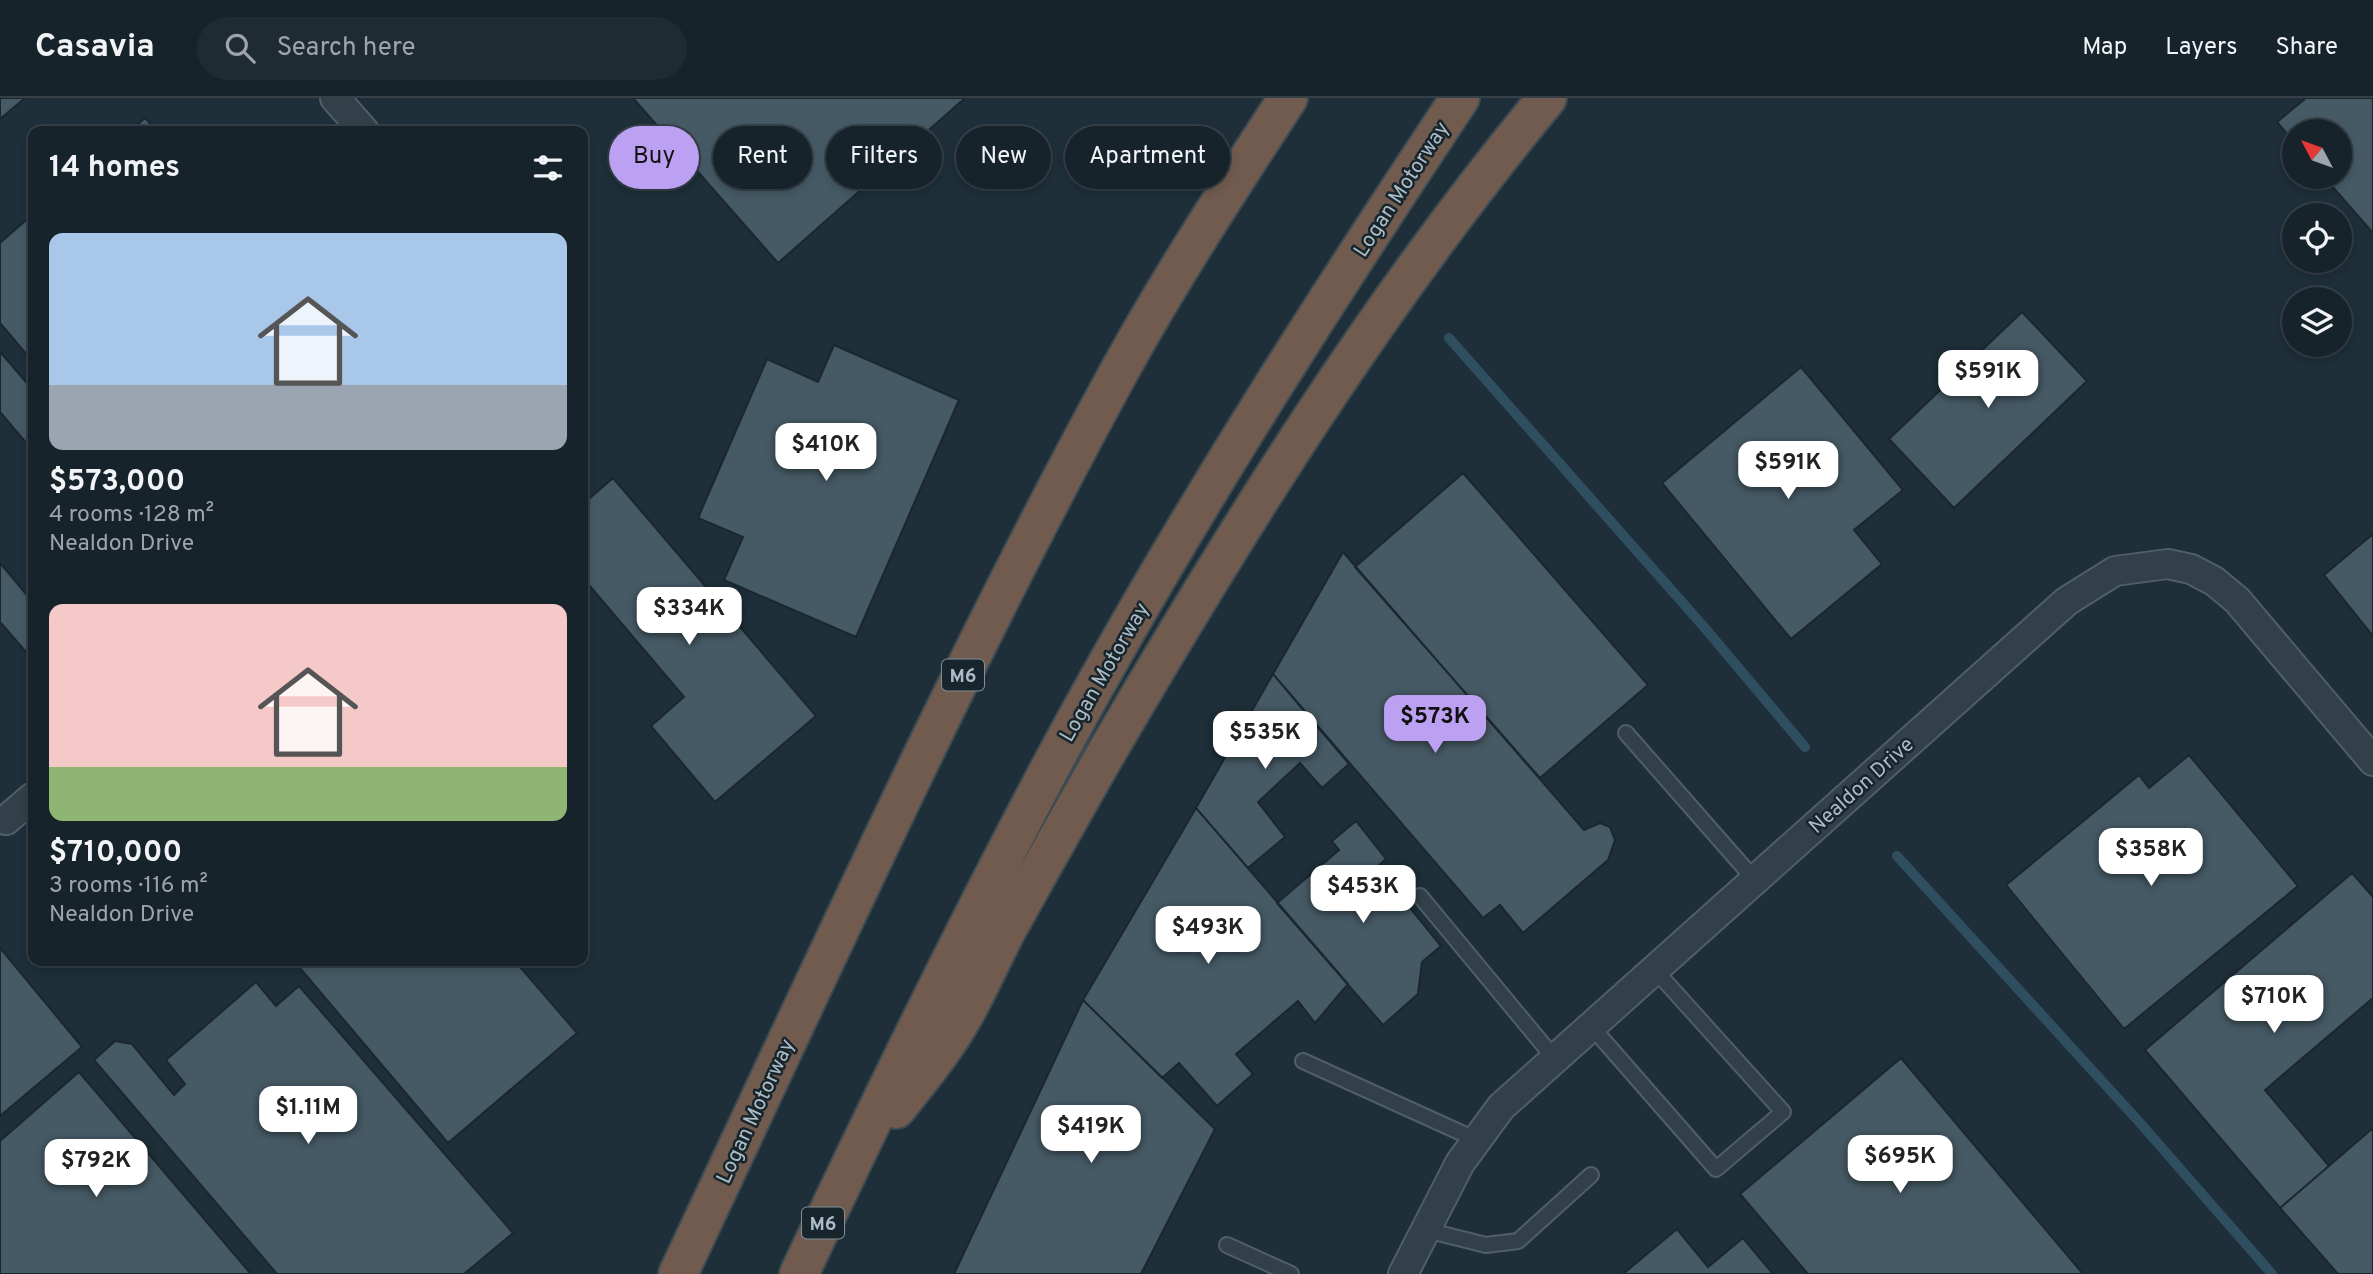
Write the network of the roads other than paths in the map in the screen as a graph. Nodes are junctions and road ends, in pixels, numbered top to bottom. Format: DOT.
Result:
graph roads {
  1 [pos="335,98"];
  2 [pos="1288,98"];
  3 [pos="1460,98"];
  4 [pos="1548,98"];
  5 [pos="360,126"];
  6 [pos="1626,733"];
  7 [pos="2373,761"];
  8 [pos="28,801"];
  9 [pos="6,820"];
  10 [pos="1755,880"];
  11 [pos="1420,896"];
  12 [pos="1655,970"];
  13 [pos="1591,1026"];
  14 [pos="1555,1059"];
  15 [pos="1303,1061"];
  16 [pos="1477,1140"];
  17 [pos="847,1172"];
  18 [pos="1591,1175"];
  19 [pos="1426,1230"];
  20 [pos="1227,1245"];
  21 [pos="678,1274"];
  22 [pos="799,1274"];
  23 [pos="1291,1274"];
  24 [pos="1403,1274"];
  1 -- 5 [label="street"];
  2 -- 21 [label="highway, Logan Motorway / M6"];
  3 -- 17 [label="highway, Logan Motorway / M6"];
  4 -- 17 [label="highway"];
  6 -- 10 [label="lane"];
  7 -- 10 [label="street, Nealdon Drive"];
  8 -- 9 [label="street"];
  10 -- 12 [label="street, Nealdon Drive"];
  11 -- 14 [label="lane"];
  12 -- 13 [label="street, Nealdon Drive"];
  12 -- 13 [label="lane"];
  13 -- 14 [label="street, Nealdon Drive"];
  14 -- 16 [label="street, Nealdon Drive"];
  15 -- 16 [label="lane"];
  16 -- 19 [label="street, Nealdon Drive"];
  17 -- 22 [label="highway, Logan Motorway / M6"];
  18 -- 19 [label="lane"];
  19 -- 24 [label="street, Nealdon Drive"];
  20 -- 23 [label="lane"];
}
